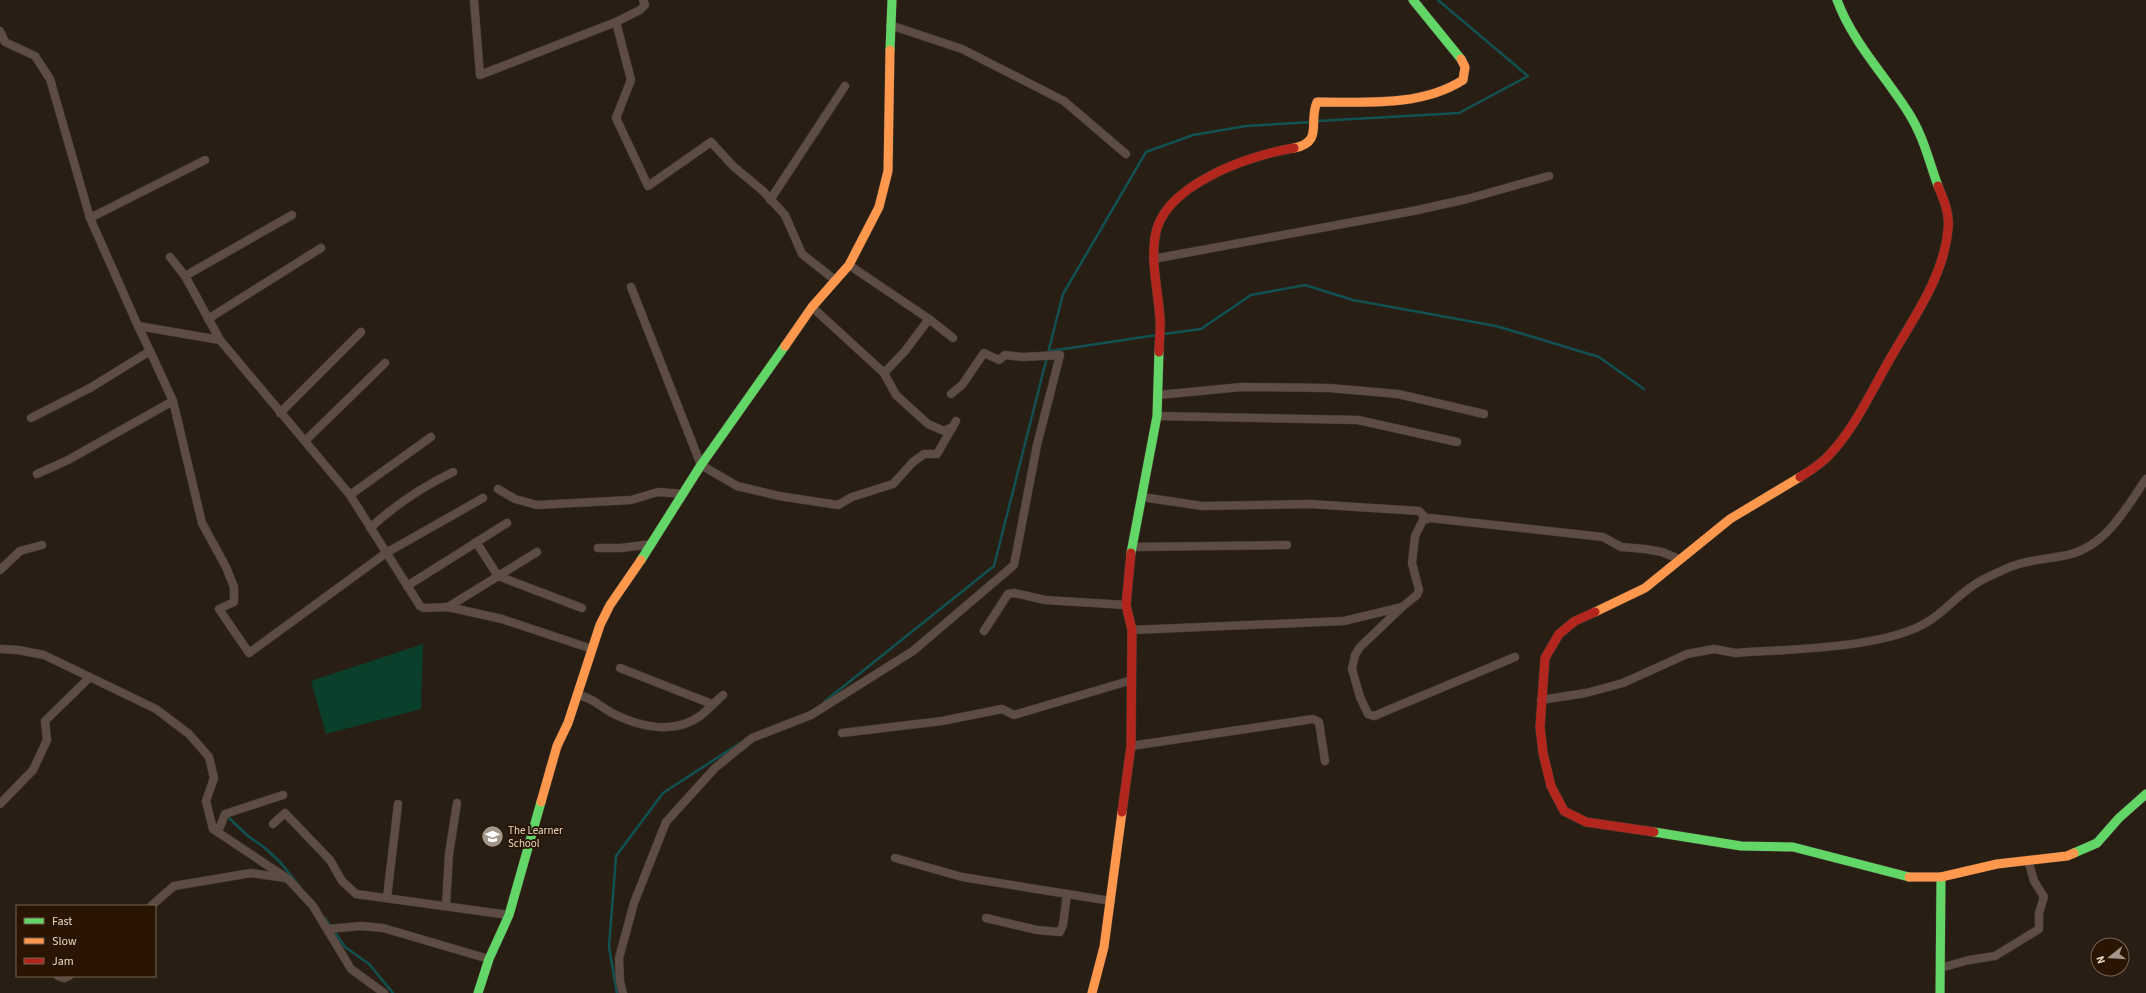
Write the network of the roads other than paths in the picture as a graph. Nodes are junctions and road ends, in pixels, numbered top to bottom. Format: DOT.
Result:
graph roads {
  1 [pos="474,0"];
  2 [pos="643,0"];
  3 [pos="892,0"];
  4 [pos="1413,0"];
  5 [pos="1837,0"];
  6 [pos="616,22"];
  7 [pos="890,25"];
  8 [pos="0,31"];
  9 [pos="845,86"];
  10 [pos="1126,154"];
  11 [pos="205,160"];
  12 [pos="1549,176"];
  13 [pos="770,200"];
  14 [pos="292,215"];
  15 [pos="90,218"];
  16 [pos="321,248"];
  17 [pos="170,257"];
  18 [pos="1153,259"];
  19 [pos="849,265"];
  20 [pos="185,276"];
  21 [pos="835,280"];
  22 [pos="631,287"];
  23 [pos="812,307"];
  24 [pos="208,319"];
  25 [pos="929,319"];
  26 [pos="138,326"];
  27 [pos="361,332"];
  28 [pos="953,338"];
  29 [pos="220,340"];
  30 [pos="150,351"];
  31 [pos="384,363"];
  32 [pos="884,374"];
  33 [pos="950,394"];
  34 [pos="1158,396"];
  35 [pos="173,401"];
  36 [pos="280,413"];
  37 [pos="1484,414"];
  38 [pos="1157,416"];
  39 [pos="31,418"];
  40 [pos="431,437"];
  41 [pos="306,441"];
  42 [pos="1456,442"];
  43 [pos="701,465"];
  44 [pos="453,472"];
  45 [pos="37,474"];
  46 [pos="2146,479"];
  47 [pos="498,490"];
  48 [pos="683,494"];
  49 [pos="350,495"];
  50 [pos="483,498"];
  51 [pos="1142,498"];
  52 [pos="1427,519"];
  53 [pos="507,523"];
  54 [pos="370,528"];
  55 [pos="476,542"];
  56 [pos="652,544"];
  57 [pos="42,545"];
  58 [pos="1287,545"];
  59 [pos="1133,547"];
  60 [pos="598,548"];
  61 [pos="537,552"];
  62 [pos="386,553"];
  63 [pos="1679,559"];
  64 [pos="0,570"];
  65 [pos="498,576"];
  66 [pos="407,586"];
  67 [pos="1126,605"];
  68 [pos="1402,607"];
  69 [pos="448,608"];
  70 [pos="582,608"];
  71 [pos="1132,630"];
  72 [pos="984,631"];
  73 [pos="0,649"];
  74 [pos="592,649"];
  75 [pos="1514,657"];
  76 [pos="620,668"];
  77 [pos="89,678"];
  78 [pos="1132,680"];
  79 [pos="577,695"];
  80 [pos="723,695"];
  81 [pos="1541,700"];
  82 [pos="712,704"];
  83 [pos="842,733"];
  84 [pos="1131,746"];
  85 [pos="1325,761"];
  86 [pos="2146,794"];
  87 [pos="283,795"];
  88 [pos="457,803"];
  89 [pos="0,804"];
  90 [pos="398,804"];
  91 [pos="273,824"];
  92 [pos="213,829"];
  93 [pos="894,858"];
  94 [pos="2028,860"];
  95 [pos="1941,876"];
  96 [pos="288,879"];
  97 [pos="1067,894"];
  98 [pos="387,898"];
  99 [pos="1111,901"];
  100 [pos="152,905"];
  101 [pos="446,906"];
  102 [pos="509,915"];
  103 [pos="986,918"];
  104 [pos="328,930"];
  105 [pos="489,959"];
  106 [pos="1940,968"];
  107 [pos="384,993"];
  108 [pos="478,993"];
  109 [pos="623,993"];
  110 [pos="1092,993"];
  111 [pos="1940,993"];
  1 -- 6 [label="street"];
  2 -- 6 [label="street"];
  3 -- 7 [label="street"];
  4 -- 18 [label="street"];
  5 -- 63 [label="street"];
  6 -- 13 [label="street"];
  7 -- 10 [label="street"];
  7 -- 19 [label="street"];
  8 -- 15 [label="street"];
  9 -- 13 [label="street"];
  11 -- 15 [label="street"];
  12 -- 18 [label="street"];
  13 -- 21 [label="street"];
  14 -- 20 [label="street"];
  15 -- 26 [label="street"];
  16 -- 24 [label="street"];
  17 -- 20 [label="street"];
  18 -- 34 [label="street"];
  19 -- 21 [label="street"];
  19 -- 25 [label="street"];
  20 -- 24 [label="street"];
  21 -- 23 [label="street"];
  22 -- 43 [label="street"];
  23 -- 32 [label="street"];
  23 -- 43 [label="street"];
  24 -- 29 [label="street"];
  25 -- 28 [label="street"];
  25 -- 32 [label="street"];
  26 -- 29 [label="street"];
  26 -- 30 [label="street"];
  27 -- 36 [label="street"];
  29 -- 36 [label="street"];
  30 -- 35 [label="street"];
  30 -- 39 [label="street"];
  31 -- 41 [label="street"];
  32 -- 43 [label="street"];
  33 -- 109 [label="street"];
  34 -- 37 [label="street"];
  34 -- 38 [label="street"];
  35 -- 45 [label="street"];
  35 -- 62 [label="street"];
  36 -- 41 [label="street"];
  38 -- 42 [label="street"];
  38 -- 51 [label="street"];
  40 -- 49 [label="street"];
  41 -- 49 [label="street"];
  43 -- 48 [label="street"];
  44 -- 54 [label="street"];
  46 -- 81 [label="street"];
  47 -- 48 [label="street"];
  48 -- 56 [label="street"];
  49 -- 54 [label="street"];
  50 -- 62 [label="street"];
  51 -- 52 [label="street"];
  51 -- 59 [label="street"];
  52 -- 63 [label="street"];
  52 -- 68 [label="street"];
  53 -- 55 [label="street"];
  54 -- 62 [label="street"];
  55 -- 65 [label="street"];
  55 -- 66 [label="street"];
  56 -- 60 [label="street"];
  56 -- 74 [label="street"];
  57 -- 64 [label="street"];
  58 -- 59 [label="street"];
  59 -- 67 [label="street"];
  61 -- 65 [label="street"];
  62 -- 66 [label="street"];
  63 -- 81 [label="street"];
  65 -- 69 [label="street"];
  65 -- 70 [label="street"];
  66 -- 69 [label="street"];
  67 -- 71 [label="street"];
  67 -- 72 [label="street"];
  68 -- 71 [label="street"];
  68 -- 75 [label="street"];
  69 -- 74 [label="street"];
  71 -- 78 [label="street"];
  73 -- 77 [label="street"];
  74 -- 79 [label="street"];
  76 -- 82 [label="street"];
  77 -- 89 [label="street"];
  77 -- 92 [label="street"];
  78 -- 83 [label="street"];
  78 -- 84 [label="street"];
  79 -- 82 [label="street"];
  79 -- 102 [label="street"];
  80 -- 82 [label="street"];
  81 -- 95 [label="street"];
  84 -- 85 [label="street"];
  84 -- 99 [label="street"];
  86 -- 94 [label="street"];
  87 -- 92 [label="street"];
  88 -- 101 [label="street"];
  90 -- 98 [label="street"];
  91 -- 98 [label="street"];
  92 -- 96 [label="street"];
  93 -- 97 [label="street"];
  94 -- 95 [label="street"];
  94 -- 106 [label="street"];
  95 -- 106 [label="street"];
  96 -- 100 [label="street"];
  96 -- 104 [label="street"];
  97 -- 99 [label="street"];
  97 -- 103 [label="street"];
  98 -- 101 [label="street"];
  99 -- 110 [label="street"];
  101 -- 102 [label="street"];
  102 -- 105 [label="street"];
  104 -- 105 [label="street"];
  104 -- 107 [label="street"];
  105 -- 108 [label="street"];
  106 -- 111 [label="street"];
}
